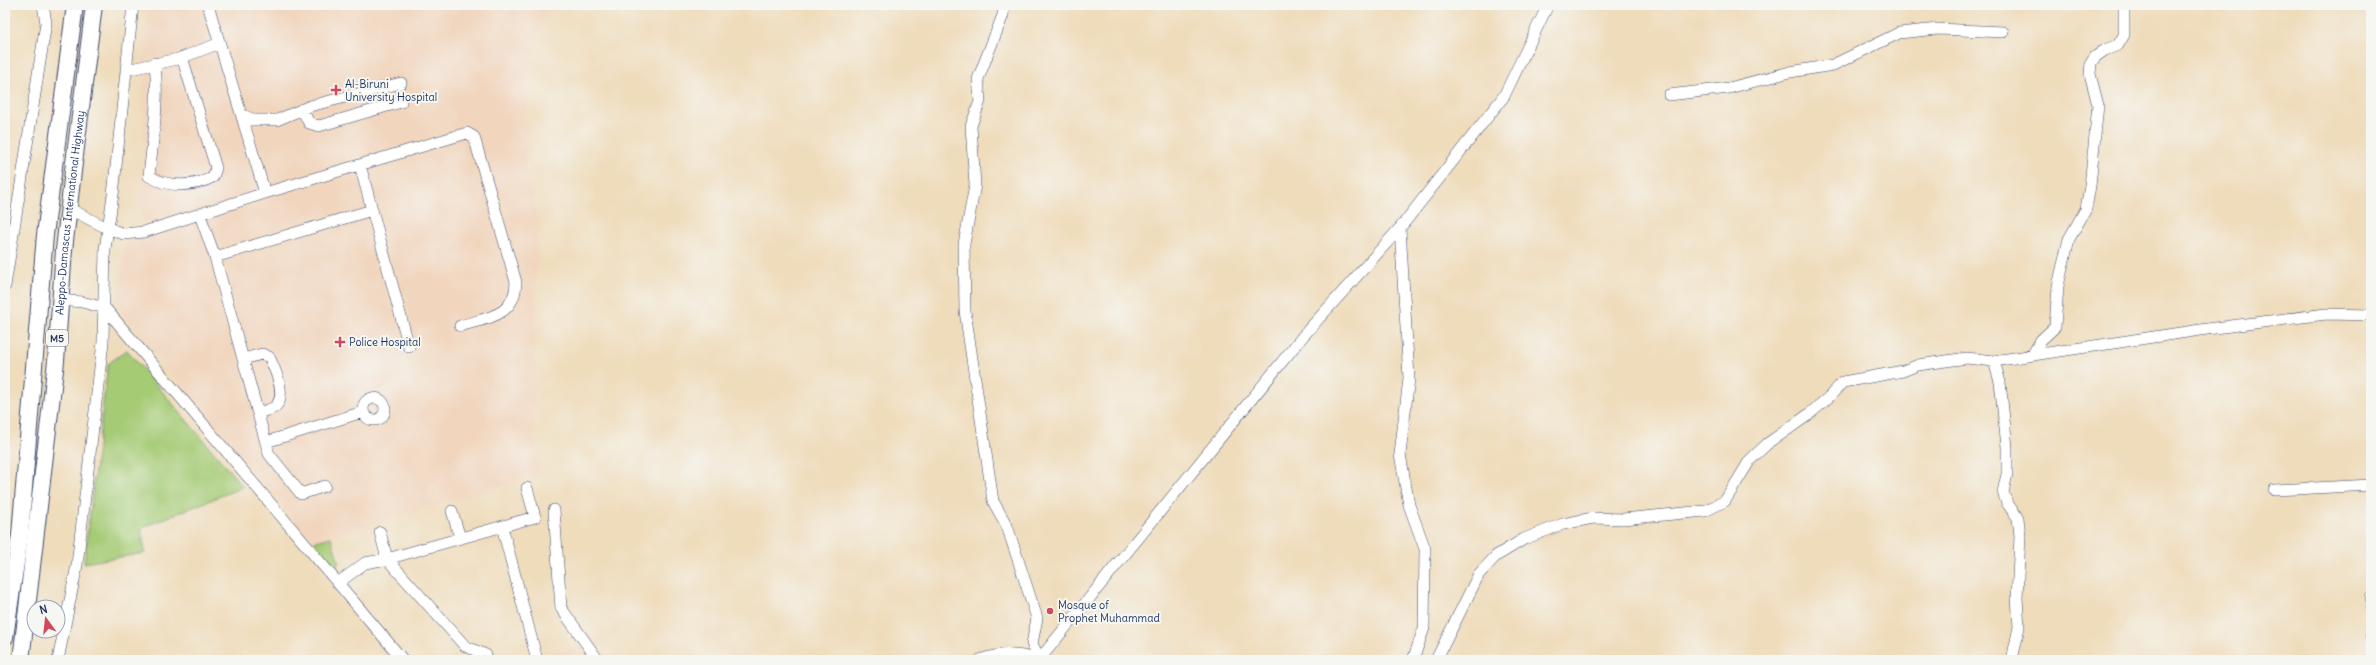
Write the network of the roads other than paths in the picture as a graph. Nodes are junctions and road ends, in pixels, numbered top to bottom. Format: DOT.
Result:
graph roads {
  1 [pos="43,5"];
  2 [pos="94,5"];
  3 [pos="132,5"];
  4 [pos="208,5"];
  5 [pos="1004,5"];
  6 [pos="1548,5"];
  7 [pos="2124,5"];
  8 [pos="75,7"];
  9 [pos="2003,32"];
  10 [pos="220,43"];
  11 [pos="182,57"];
  12 [pos="155,63"];
  13 [pos="126,70"];
  14 [pos="401,83"];
  15 [pos="1669,95"];
  16 [pos="401,102"];
  17 [pos="302,109"];
  18 [pos="242,115"];
  19 [pos="360,165"];
  20 [pos="265,193"];
  21 [pos="68,208"];
  22 [pos="372,210"];
  23 [pos="200,215"];
  24 [pos="107,228"];
  25 [pos="1400,228"];
  26 [pos="215,257"];
  27 [pos="5,286"];
  28 [pos="60,300"];
  29 [pos="105,308"];
  30 [pos="2371,315"];
  31 [pos="460,326"];
  32 [pos="409,347"];
  33 [pos="2033,354"];
  34 [pos="243,359"];
  35 [pos="1994,361"];
  36 [pos="363,412"];
  37 [pos="258,413"];
  38 [pos="266,442"];
  39 [pos="2371,485"];
  40 [pos="326,486"];
  41 [pos="527,488"];
  42 [pos="2274,490"];
  43 [pos="554,510"];
  44 [pos="452,511"];
  45 [pos="502,526"];
  46 [pos="380,532"];
  47 [pos="460,538"];
  48 [pos="387,559"];
  49 [pos="338,583"];
  50 [pos="2371,597"];
  51 [pos="2371,635"];
  52 [pos="5,637"];
  53 [pos="21,660"];
  54 [pos="58,660"];
  55 [pos="403,660"];
  56 [pos="487,660"];
  57 [pos="537,660"];
  58 [pos="598,660"];
  59 [pos="980,660"];
  60 [pos="1039,660"];
  61 [pos="1413,660"];
  62 [pos="1436,660"];
  63 [pos="2012,660"];
  1 -- 27 [label="street"];
  2 -- 21 [label="highway, Aleppo-Damascus International Highway / M5"];
  3 -- 13 [label="street"];
  4 -- 10 [label="street"];
  5 -- 60 [label="street"];
  6 -- 25 [label="street"];
  7 -- 33 [label="street"];
  8 -- 52 [label="highway, Aleppo-Damascus International Highway / M5"];
  9 -- 15 [label="street"];
  10 -- 11 [label="street"];
  10 -- 18 [label="street"];
  11 -- 12 [label="street"];
  11 -- 12 [label="street"];
  12 -- 13 [label="street"];
  13 -- 24 [label="street"];
  14 -- 17 [label="street"];
  16 -- 17 [label="street"];
  17 -- 18 [label="street"];
  18 -- 20 [label="street"];
  19 -- 20 [label="street"];
  19 -- 22 [label="street"];
  19 -- 31 [label="street"];
  20 -- 23 [label="street"];
  21 -- 24 [label="street"];
  21 -- 28 [label="highway, Aleppo-Damascus International Highway / M5"];
  22 -- 26 [label="street"];
  22 -- 32 [label="street"];
  23 -- 24 [label="street"];
  23 -- 26 [label="street"];
  24 -- 29 [label="street"];
  25 -- 60 [label="street"];
  25 -- 61 [label="street"];
  26 -- 34 [label="street"];
  28 -- 29 [label="street"];
  28 -- 53 [label="highway, Aleppo-Damascus International Highway / M5"];
  29 -- 49 [label="street"];
  29 -- 54 [label="street"];
  30 -- 33 [label="street"];
  33 -- 35 [label="street"];
  34 -- 37 [label="street"];
  34 -- 37 [label="street"];
  35 -- 62 [label="street"];
  35 -- 63 [label="street"];
  36 -- 38 [label="street"];
  37 -- 38 [label="street"];
  38 -- 40 [label="street"];
  39 -- 42 [label="street"];
  41 -- 45 [label="street"];
  43 -- 58 [label="street"];
  44 -- 47 [label="street"];
  45 -- 47 [label="street"];
  45 -- 57 [label="street"];
  46 -- 48 [label="street"];
  47 -- 48 [label="street"];
  48 -- 49 [label="street"];
  48 -- 56 [label="street"];
  49 -- 55 [label="street"];
  50 -- 51 [label="street"];
  59 -- 60 [label="street"];
}
